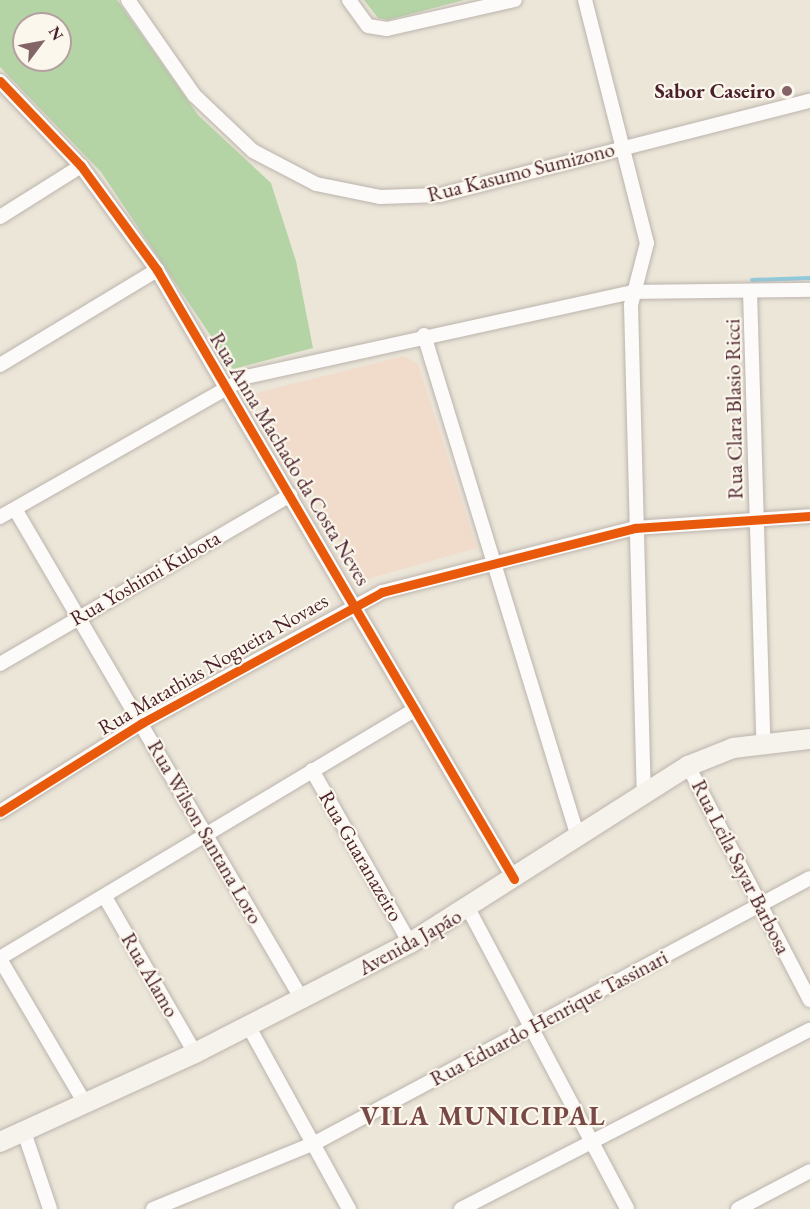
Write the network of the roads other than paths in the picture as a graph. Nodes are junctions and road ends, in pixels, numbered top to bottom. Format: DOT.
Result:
graph roads {
  1 [pos="128,0"];
  2 [pos="349,0"];
  3 [pos="515,0"];
  4 [pos="585,0"];
  5 [pos="0,81"];
  6 [pos="810,101"];
  7 [pos="623,146"];
  8 [pos="81,166"];
  9 [pos="0,217"];
  10 [pos="157,270"];
  11 [pos="810,290"];
  12 [pos="750,291"];
  13 [pos="634,292"];
  14 [pos="424,335"];
  15 [pos="0,365"];
  16 [pos="225,384"];
  17 [pos="290,495"];
  18 [pos="15,508"];
  19 [pos="810,516"];
  20 [pos="0,517"];
  21 [pos="755,519"];
  22 [pos="635,528"];
  23 [pos="493,560"];
  24 [pos="355,604"];
  25 [pos="79,616"];
  26 [pos="0,664"];
  27 [pos="414,710"];
  28 [pos="142,723"];
  29 [pos="810,738"];
  30 [pos="763,742"];
  31 [pos="688,766"];
  32 [pos="312,770"];
  33 [pos="644,792"];
  34 [pos="0,812"];
  35 [pos="205,836"];
  36 [pos="578,837"];
  37 [pos="810,878"];
  38 [pos="514,879"];
  39 [pos="105,897"];
  40 [pos="759,905"];
  41 [pos="469,910"];
  42 [pos="410,943"];
  43 [pos="0,958"];
  44 [pos="810,1000"];
  45 [pos="303,1001"];
  46 [pos="532,1026"];
  47 [pos="249,1027"];
  48 [pos="810,1030"];
  49 [pos="195,1053"];
  50 [pos="86,1105"];
  51 [pos="24,1132"];
  52 [pos="590,1139"];
  53 [pos="0,1142"];
  54 [pos="315,1143"];
  55 [pos="810,1170"];
  56 [pos="188,1203"];
  57 [pos="50,1209"];
  58 [pos="153,1209"];
  59 [pos="349,1209"];
  60 [pos="461,1209"];
  61 [pos="627,1209"];
  62 [pos="738,1209"];
  1 -- 7 [label="street, Rua Kasumo Sumizono"];
  2 -- 3 [label="street"];
  4 -- 7 [label="street"];
  5 -- 8 [label="street, Rua Anna Machado da Costa Neves"];
  6 -- 7 [label="street, Rua Kasumo Sumizono"];
  7 -- 13 [label="street"];
  8 -- 9 [label="street"];
  8 -- 10 [label="street, Rua Anna Machado da Costa Neves"];
  10 -- 15 [label="street"];
  10 -- 16 [label="street, Rua Anna Machado da Costa Neves"];
  11 -- 12 [label="street"];
  12 -- 13 [label="street"];
  12 -- 21 [label="street, Rua Clara Blasio Ricci"];
  13 -- 14 [label="street"];
  13 -- 22 [label="street"];
  14 -- 16 [label="street"];
  14 -- 23 [label="street"];
  16 -- 17 [label="street, Rua Anna Machado da Costa Neves"];
  16 -- 18 [label="street"];
  17 -- 24 [label="street, Rua Anna Machado da Costa Neves"];
  17 -- 25 [label="street, Rua Yoshimi Kubota"];
  18 -- 20 [label="street"];
  18 -- 25 [label="street, Rua Wilson Santana Loro"];
  19 -- 21 [label="street, Rua Matathias Nogueira Novaes"];
  21 -- 22 [label="street, Rua Matathias Nogueira Novaes"];
  21 -- 30 [label="street, Rua Clara Blasio Ricci"];
  22 -- 23 [label="street, Rua Matathias Nogueira Novaes"];
  22 -- 33 [label="street"];
  23 -- 24 [label="street, Rua Matathias Nogueira Novaes"];
  23 -- 36 [label="street"];
  24 -- 27 [label="street, Rua Anna Machado da Costa Neves"];
  24 -- 28 [label="street, Rua Matathias Nogueira Novaes"];
  25 -- 26 [label="street, Rua Yoshimi Kubota"];
  25 -- 28 [label="street, Rua Wilson Santana Loro"];
  27 -- 32 [label="street"];
  27 -- 38 [label="street, Rua Anna Machado da Costa Neves"];
  28 -- 34 [label="street, Rua Matathias Nogueira Novaes"];
  28 -- 35 [label="street, Rua Wilson Santana Loro"];
  29 -- 30 [label="main road, Avenida Japão"];
  30 -- 31 [label="main road, Avenida Japão"];
  31 -- 33 [label="main road, Avenida Japão"];
  31 -- 40 [label="street, Rua Leila Sayar Barbosa"];
  32 -- 35 [label="street"];
  32 -- 42 [label="street, Rua Guaranazeiro"];
  33 -- 36 [label="main road, Avenida Japão"];
  35 -- 39 [label="street"];
  35 -- 45 [label="street, Rua Wilson Santana Loro"];
  36 -- 38 [label="main road, Avenida Japão"];
  37 -- 40 [label="street, Rua Eduardo Henrique Tassinari"];
  38 -- 41 [label="main road, Avenida Japão"];
  39 -- 43 [label="street"];
  39 -- 49 [label="street, Rua Alamo"];
  40 -- 44 [label="street, Rua Leila Sayar Barbosa"];
  40 -- 46 [label="street, Rua Eduardo Henrique Tassinari"];
  41 -- 42 [label="main road, Avenida Japão"];
  41 -- 46 [label="street"];
  42 -- 45 [label="main road, Avenida Japão"];
  43 -- 50 [label="street"];
  45 -- 47 [label="main road, Avenida Japão"];
  46 -- 52 [label="street"];
  46 -- 54 [label="street, Rua Eduardo Henrique Tassinari"];
  47 -- 49 [label="main road, Avenida Japão"];
  47 -- 54 [label="street"];
  48 -- 52 [label="street"];
  49 -- 50 [label="main road, Avenida Japão"];
  50 -- 51 [label="main road, Avenida Japão"];
  51 -- 53 [label="main road, Avenida Japão"];
  51 -- 57 [label="street"];
  52 -- 60 [label="street"];
  52 -- 61 [label="street"];
  54 -- 56 [label="street, Rua Eduardo Henrique Tassinari"];
  54 -- 59 [label="street"];
  55 -- 62 [label="street"];
  56 -- 58 [label="street, Rua Eduardo Henrique Tassinari"];
}
